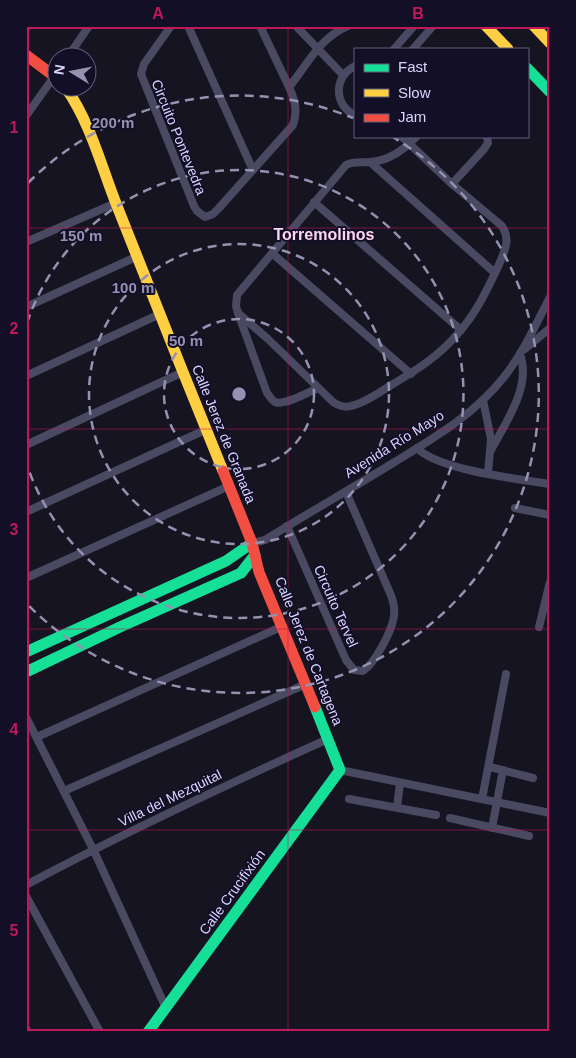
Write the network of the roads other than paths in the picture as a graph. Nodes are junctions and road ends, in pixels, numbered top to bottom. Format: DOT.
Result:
graph roads {
  1 [pos="89,26"];
  2 [pos="171,26"];
  3 [pos="188,26"];
  4 [pos="260,26"];
  5 [pos="296,26"];
  6 [pos="348,26"];
  7 [pos="414,26"];
  8 [pos="433,26"];
  9 [pos="486,26"];
  10 [pos="534,26"];
  11 [pos="550,43"];
  12 [pos="74,48"];
  13 [pos="395,48"];
  14 [pos="414,48"];
  15 [pos="507,48"];
  16 [pos="317,49"];
  17 [pos="26,55"];
  18 [pos="354,67"];
  19 [pos="48,69"];
  20 [pos="528,69"];
  21 [pos="343,75"];
  22 [pos="48,87"];
  23 [pos="289,87"];
  24 [pos="550,92"];
  25 [pos="73,98"];
  26 [pos="354,114"];
  27 [pos="26,116"];
  28 [pos="403,138"];
  29 [pos="416,138"];
  30 [pos="487,138"];
  31 [pos="409,144"];
  32 [pos="370,162"];
  33 [pos="253,170"];
  34 [pos="452,184"];
  35 [pos="314,202"];
  36 [pos="116,204"];
  37 [pos="26,242"];
  38 [pos="272,254"];
  39 [pos="138,256"];
  40 [pos="495,272"];
  41 [pos="550,297"];
  42 [pos="26,307"];
  43 [pos="238,313"];
  44 [pos="160,314"];
  45 [pos="550,328"];
  46 [pos="461,330"];
  47 [pos="520,354"];
  48 [pos="183,372"];
  49 [pos="411,374"];
  50 [pos="26,376"];
  51 [pos="318,388"];
  52 [pos="483,400"];
  53 [pos="205,430"];
  54 [pos="26,445"];
  55 [pos="417,448"];
  56 [pos="490,452"];
  57 [pos="488,473"];
  58 [pos="550,484"];
  59 [pos="228,486"];
  60 [pos="346,492"];
  61 [pos="514,508"];
  62 [pos="26,512"];
  63 [pos="550,515"];
  64 [pos="287,526"];
  65 [pos="265,540"];
  66 [pos="252,543"];
  67 [pos="255,555"];
  68 [pos="26,578"];
  69 [pos="550,582"];
  70 [pos="282,626"];
  71 [pos="539,627"];
  72 [pos="26,652"];
  73 [pos="26,672"];
  74 [pos="506,674"];
  75 [pos="306,684"];
  76 [pos="26,717"];
  77 [pos="37,737"];
  78 [pos="328,739"];
  79 [pos="490,768"];
  80 [pos="340,770"];
  81 [pos="503,770"];
  82 [pos="533,778"];
  83 [pos="400,783"];
  84 [pos="64,791"];
  85 [pos="349,798"];
  86 [pos="482,800"];
  87 [pos="496,803"];
  88 [pos="397,807"];
  89 [pos="550,813"];
  90 [pos="436,815"];
  91 [pos="450,818"];
  92 [pos="492,828"];
  93 [pos="528,836"];
  94 [pos="93,849"];
  95 [pos="26,885"];
  96 [pos="26,896"];
  97 [pos="166,1008"];
  98 [pos="100,1032"];
  99 [pos="148,1032"];
  1 -- 12 [label="street"];
  2 -- 33 [label="street, Circuito Pontevedra"];
  3 -- 33 [label="street"];
  4 -- 23 [label="street, Circuito Pontevedra"];
  5 -- 16 [label="street"];
  6 -- 16 [label="street"];
  7 -- 13 [label="street"];
  8 -- 14 [label="street"];
  9 -- 15 [label="street"];
  10 -- 11 [label="street"];
  16 -- 21 [label="street"];
  16 -- 23 [label="street"];
  17 -- 19 [label="street"];
  18 -- 21 [label="street"];
  20 -- 24 [label="street"];
  21 -- 26 [label="street"];
  22 -- 27 [label="street"];
  23 -- 33 [label="street, Circuito Pontevedra"];
  25 -- 36 [label="street, Calle Jerez de Granada"];
  28 -- 31 [label="street"];
  29 -- 31 [label="street"];
  30 -- 34 [label="street"];
  31 -- 32 [label="street"];
  31 -- 34 [label="street"];
  32 -- 35 [label="street"];
  32 -- 40 [label="street"];
  34 -- 40 [label="street"];
  35 -- 38 [label="street"];
  35 -- 46 [label="street"];
  36 -- 37 [label="street"];
  36 -- 39 [label="street, Calle Jerez de Granada"];
  38 -- 43 [label="street"];
  38 -- 49 [label="street"];
  39 -- 42 [label="street"];
  39 -- 44 [label="street, Calle Jerez de Granada"];
  40 -- 46 [label="street"];
  41 -- 47 [label="street, Avenida Río Mayo"];
  43 -- 51 [label="street"];
  43 -- 51 [label="street"];
  44 -- 48 [label="street, Calle Jerez de Granada"];
  44 -- 50 [label="street"];
  45 -- 47 [label="street, Avenida Río Mayo"];
  46 -- 49 [label="street"];
  47 -- 52 [label="street, Avenida Río Mayo"];
  47 -- 56 [label="street"];
  48 -- 53 [label="street, Calle Jerez de Granada"];
  48 -- 54 [label="street"];
  49 -- 51 [label="street"];
  52 -- 55 [label="street, Avenida Río Mayo"];
  52 -- 56 [label="street"];
  53 -- 59 [label="street, Calle Jerez de Granada"];
  53 -- 62 [label="street"];
  55 -- 57 [label="street"];
  55 -- 60 [label="street, Avenida Río Mayo"];
  56 -- 57 [label="street"];
  57 -- 58 [label="street"];
  59 -- 66 [label="street, Calle Jerez de Granada"];
  59 -- 68 [label="street"];
  60 -- 64 [label="street, Avenida Río Mayo"];
  60 -- 64 [label="street, Circuito Tervel"];
  61 -- 63 [label="street"];
  64 -- 65 [label="street, Avenida Río Mayo"];
  65 -- 66 [label="street, Avenida Río Mayo"];
  65 -- 67 [label="street, Avenida Río Mayo"];
  66 -- 67 [label="street, Calle Jerez de Cartagena"];
  66 -- 72 [label="street, Avenida Río Mayo"];
  67 -- 70 [label="street, Calle Jerez de Cartagena"];
  67 -- 73 [label="street, Avenida Río Mayo"];
  69 -- 71 [label="street"];
  70 -- 75 [label="street, Calle Jerez de Cartagena"];
  70 -- 77 [label="street"];
  74 -- 79 [label="street"];
  75 -- 78 [label="street, Calle Jerez de Cartagena"];
  75 -- 84 [label="street"];
  76 -- 77 [label="street"];
  77 -- 84 [label="street"];
  78 -- 80 [label="street, Calle Jerez de Cartagena"];
  78 -- 94 [label="street, Villa del Mezquital"];
  79 -- 81 [label="street"];
  79 -- 86 [label="street"];
  80 -- 83 [label="street"];
  80 -- 97 [label="street, Calle Crucifixión"];
  81 -- 82 [label="street"];
  81 -- 87 [label="street"];
  83 -- 86 [label="street"];
  83 -- 88 [label="street"];
  84 -- 94 [label="street"];
  85 -- 88 [label="street"];
  86 -- 87 [label="street"];
  87 -- 89 [label="street"];
  87 -- 92 [label="street"];
  88 -- 90 [label="street"];
  91 -- 92 [label="street"];
  92 -- 93 [label="street"];
  94 -- 95 [label="street, Villa del Mezquital"];
  94 -- 97 [label="street"];
  96 -- 98 [label="street"];
  97 -- 99 [label="street, Calle Crucifixión"];
}
